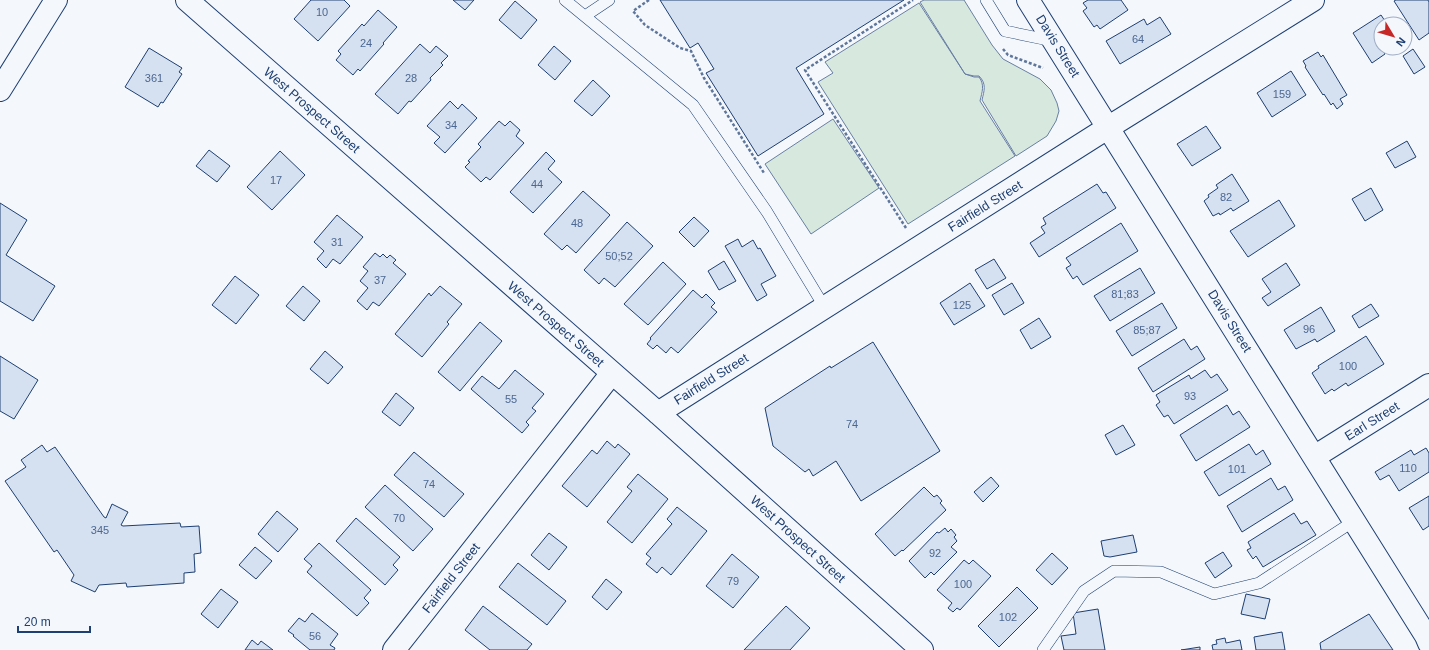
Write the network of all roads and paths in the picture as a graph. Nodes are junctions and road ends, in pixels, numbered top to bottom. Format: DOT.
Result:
graph roads {
  1 [pos="56,0"];
  2 [pos="187,0"];
  3 [pos="565,0"];
  4 [pos="609,0"];
  5 [pos="913,0"];
  6 [pos="986,0"];
  7 [pos="1028,0"];
  8 [pos="1314,0"];
  9 [pos="585,16"];
  10 [pos="1055,41"];
  11 [pos="0,90"];
  12 [pos="1109,128"];
  13 [pos="907,231"];
  14 [pos="825,308"];
  15 [pos="612,373"];
  16 [pos="1429,385"];
  17 [pos="658,413"];
  18 [pos="1314,457"];
  19 [pos="1354,521"];
  20 [pos="1429,643"];
  21 [pos="394,650"];
  22 [pos="922,650"];
  23 [pos="1043,650"];
  1 -- 11 [label="street"];
  2 -- 15 [label="street, West Prospect Street"];
  3 -- 9 [label="lane"];
  4 -- 9 [label="lane"];
  5 -- 13 [label="path"];
  6 -- 10 [label="lane"];
  7 -- 10 [label="street, Davis Street"];
  8 -- 12 [label="street, Fairfield Street"];
  9 -- 14 [label="lane"];
  10 -- 12 [label="street, Davis Street"];
  12 -- 14 [label="street, Fairfield Street"];
  12 -- 18 [label="street, Davis Street"];
  14 -- 17 [label="street, Fairfield Street"];
  15 -- 17 [label="street, West Prospect Street"];
  15 -- 21 [label="street, Fairfield Street"];
  16 -- 18 [label="street, Earl Street"];
  17 -- 22 [label="street, West Prospect Street"];
  18 -- 19 [label="street, Davis Street"];
  19 -- 20 [label="street, Davis Street"];
  19 -- 23 [label="lane"];
}
